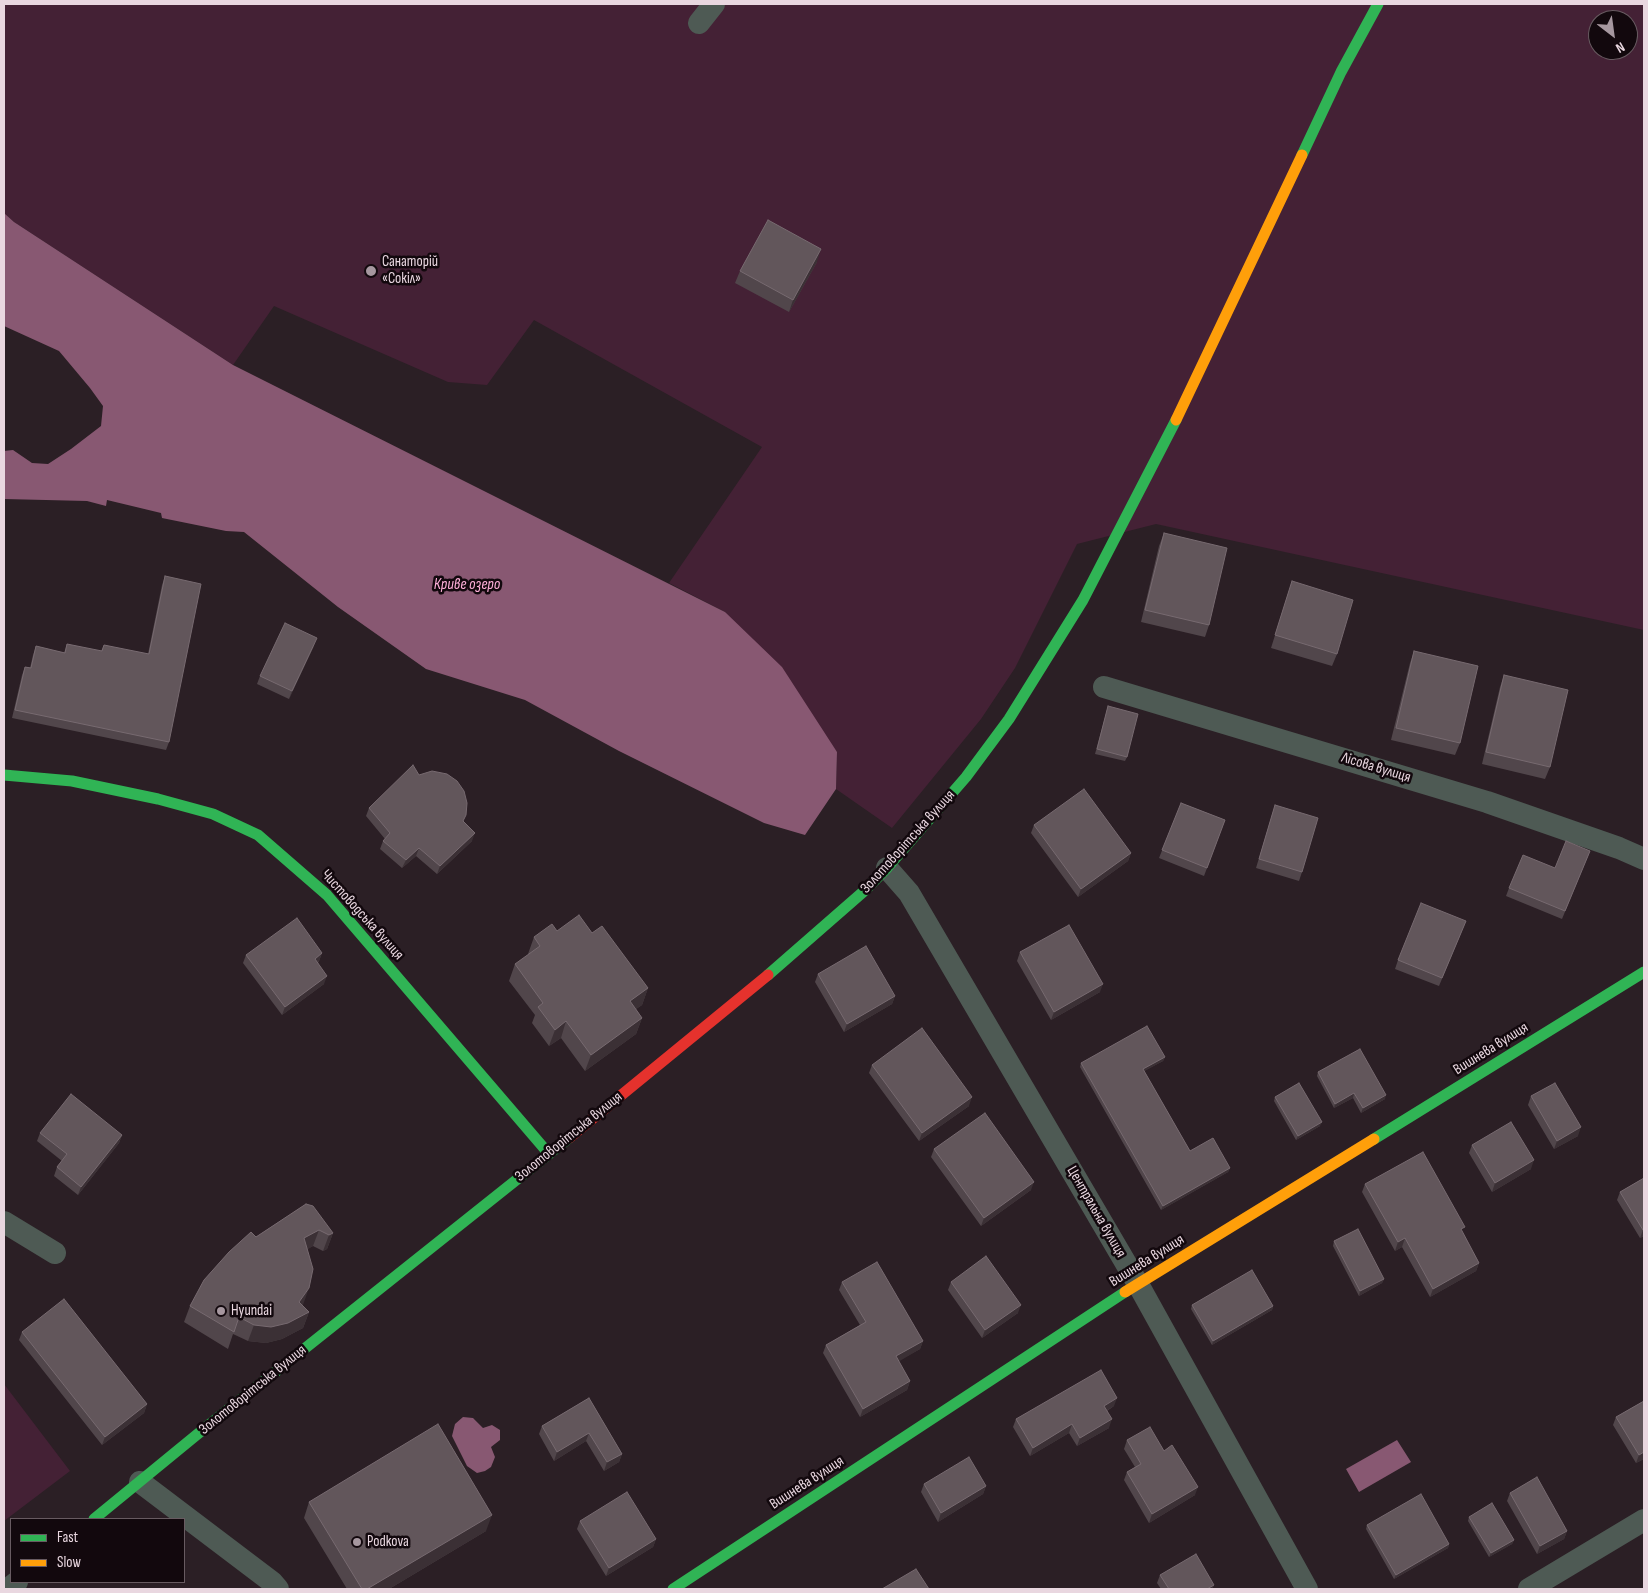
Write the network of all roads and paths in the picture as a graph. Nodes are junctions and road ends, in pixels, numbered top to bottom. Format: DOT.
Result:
graph roads {
  1 [pos="714,4"];
  2 [pos="1378,4"];
  3 [pos="698,23"];
  4 [pos="1104,687"];
  5 [pos="4,775"];
  6 [pos="1644,859"];
  7 [pos="887,868"];
  8 [pos="1644,972"];
  9 [pos="549,1154"];
  10 [pos="4,1222"];
  11 [pos="55,1253"];
  12 [pos="1138,1284"];
  13 [pos="140,1482"];
  14 [pos="95,1518"];
  15 [pos="1644,1520"];
  16 [pos="278,1589"];
  17 [pos="673,1589"];
  18 [pos="1307,1589"];
  19 [pos="1529,1589"];
  1 -- 3 [label="street"];
  2 -- 7 [label="street, Золотоворітська вулиця"];
  4 -- 6 [label="street, Лісова вулиця"];
  5 -- 9 [label="street, Чистоводська вулиця"];
  7 -- 9 [label="street, Золотоворітська вулиця"];
  7 -- 12 [label="street, Центральна вулиця"];
  8 -- 12 [label="street, Вишнева вулиця"];
  9 -- 13 [label="street, Золотоворітська вулиця"];
  10 -- 11 [label="street"];
  12 -- 17 [label="street, Вишнева вулиця"];
  12 -- 18 [label="street, Центральна вулиця"];
  13 -- 14 [label="street, Золотоворітська вулиця"];
  13 -- 16 [label="street"];
  15 -- 19 [label="street"];
}
